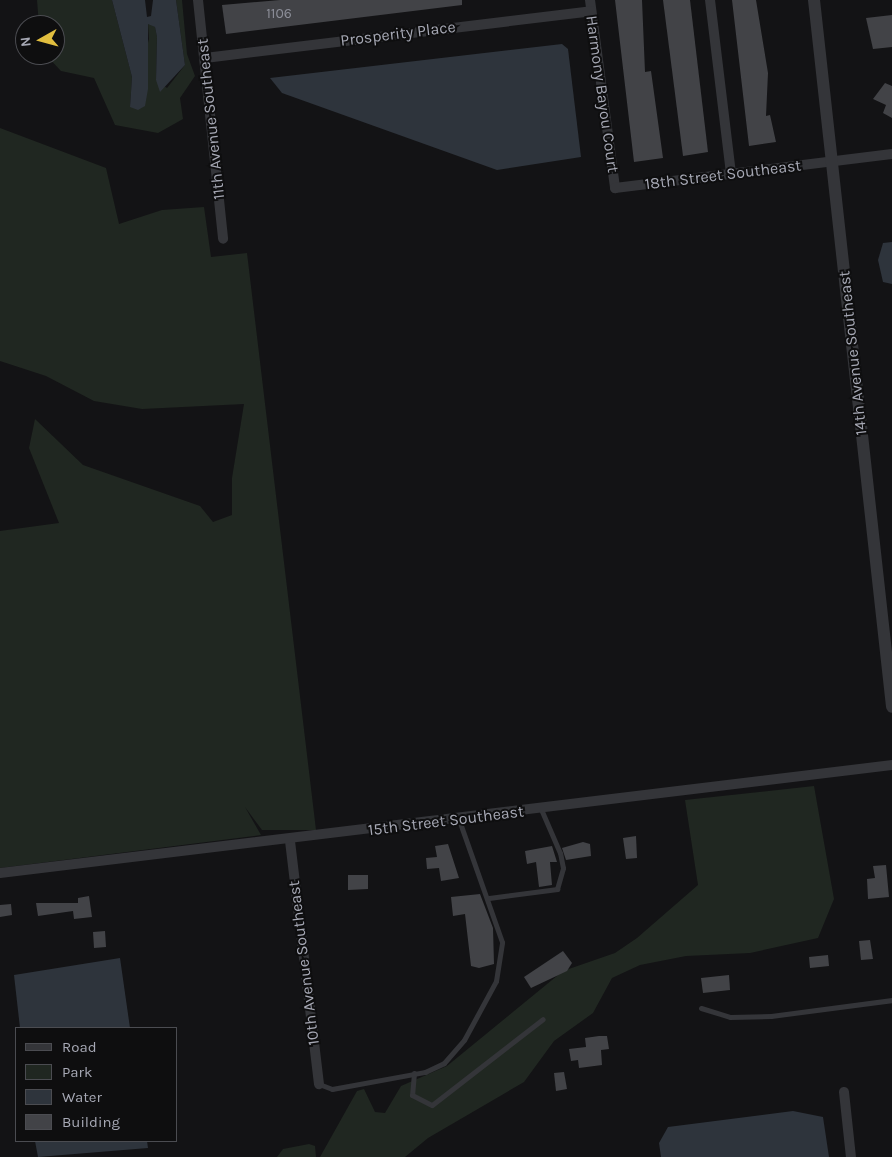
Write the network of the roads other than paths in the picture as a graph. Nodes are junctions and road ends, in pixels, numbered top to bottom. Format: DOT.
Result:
graph roads {
  1 [pos="198,0"];
  2 [pos="590,0"];
  3 [pos="710,0"];
  4 [pos="814,0"];
  5 [pos="591,11"];
  6 [pos="205,58"];
  7 [pos="892,154"];
  8 [pos="831,162"];
  9 [pos="731,174"];
  10 [pos="615,188"];
  11 [pos="223,239"];
  12 [pos="892,706"];
  13 [pos="892,765"];
  14 [pos="541,809"];
  15 [pos="459,820"];
  16 [pos="290,841"];
  17 [pos="0,873"];
  18 [pos="489,898"];
  19 [pos="892,1000"];
  20 [pos="700,1008"];
  21 [pos="543,1019"];
  22 [pos="414,1074"];
  23 [pos="319,1084"];
  24 [pos="844,1092"];
  25 [pos="851,1157"];
  1 -- 6 [label="street, 11th Avenue Southeast"];
  2 -- 5 [label="street, Harmony Bayou Court"];
  3 -- 9 [label="street"];
  4 -- 8 [label="street, 14th Avenue Southeast"];
  5 -- 6 [label="street, Prosperity Place"];
  5 -- 10 [label="street, Harmony Bayou Court"];
  6 -- 11 [label="street, 11th Avenue Southeast"];
  7 -- 8 [label="street, 18th Street Southeast"];
  8 -- 9 [label="street, 18th Street Southeast"];
  8 -- 12 [label="street, 14th Avenue Southeast"];
  9 -- 10 [label="street, 18th Street Southeast"];
  13 -- 14 [label="street, 15th Street Southeast"];
  14 -- 15 [label="street, 15th Street Southeast"];
  14 -- 18 [label="lane"];
  15 -- 16 [label="street, 15th Street Southeast"];
  15 -- 18 [label="lane"];
  16 -- 17 [label="street, 15th Street Southeast"];
  16 -- 23 [label="street, 10th Avenue Southeast"];
  18 -- 22 [label="lane"];
  19 -- 20 [label="lane"];
  21 -- 22 [label="lane"];
  22 -- 23 [label="lane"];
  24 -- 25 [label="street"];
}
